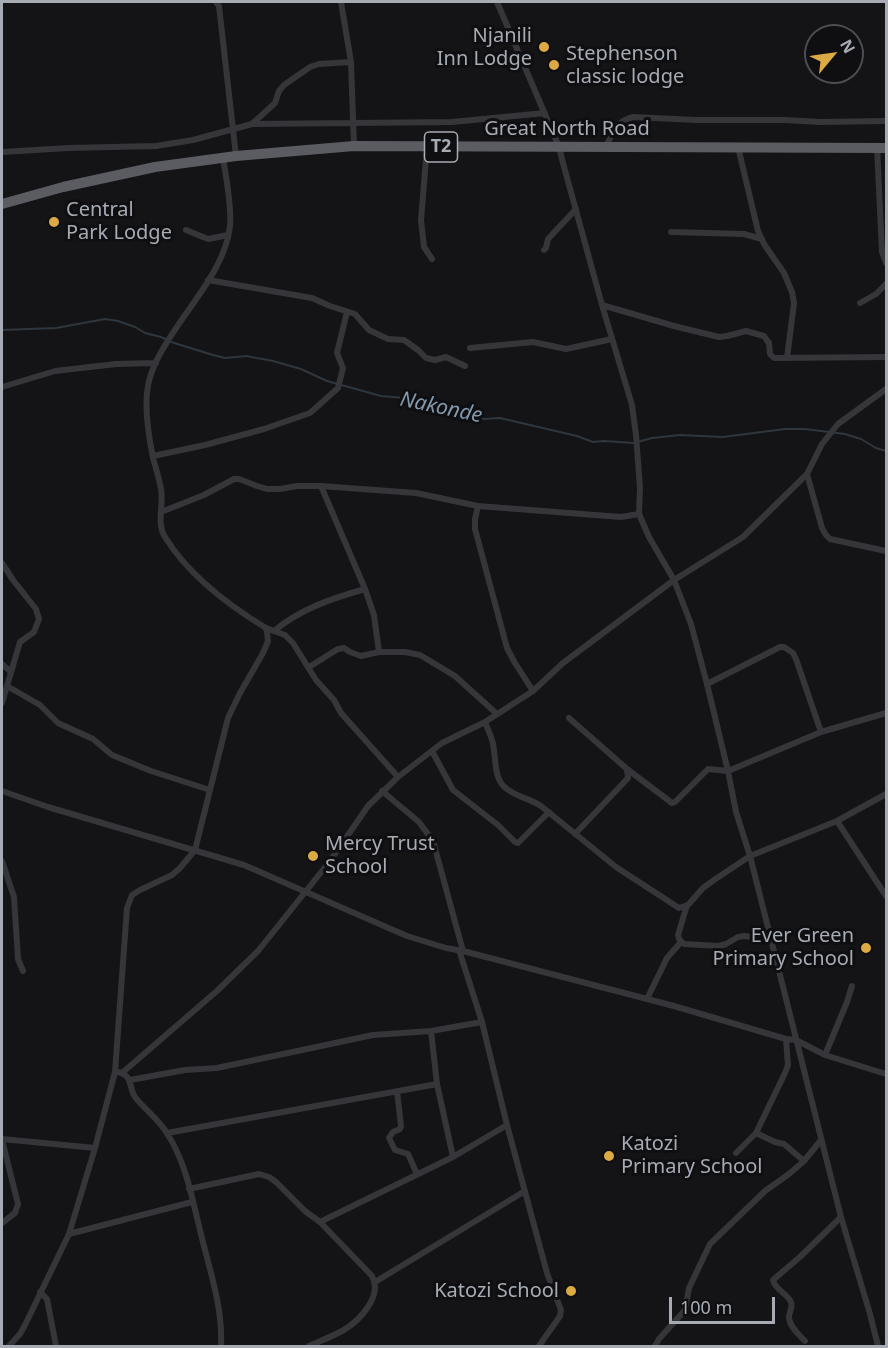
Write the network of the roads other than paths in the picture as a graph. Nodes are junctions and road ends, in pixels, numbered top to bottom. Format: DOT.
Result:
graph roads {
  1 [pos="216,2"];
  2 [pos="341,2"];
  3 [pos="497,2"];
  4 [pos="351,62"];
  5 [pos="544,113"];
  6 [pos="886,121"];
  7 [pos="353,123"];
  8 [pos="252,124"];
  9 [pos="233,129"];
  10 [pos="354,146"];
  11 [pos="427,147"];
  12 [pos="559,147"];
  13 [pos="606,147"];
  14 [pos="738,147"];
  15 [pos="882,148"];
  16 [pos="2,152"];
  17 [pos="236,156"];
  18 [pos="223,158"];
  19 [pos="2,204"];
  20 [pos="576,209"];
  21 [pos="186,230"];
  22 [pos="671,232"];
  23 [pos="228,235"];
  24 [pos="762,238"];
  25 [pos="543,250"];
  26 [pos="884,253"];
  27 [pos="432,259"];
  28 [pos="886,264"];
  29 [pos="208,280"];
  30 [pos="886,284"];
  31 [pos="860,303"];
  32 [pos="602,305"];
  33 [pos="347,312"];
  34 [pos="612,339"];
  35 [pos="470,348"];
  36 [pos="886,357"];
  37 [pos="787,358"];
  38 [pos="156,363"];
  39 [pos="465,366"];
  40 [pos="2,387"];
  41 [pos="886,389"];
  42 [pos="153,456"];
  43 [pos="807,474"];
  44 [pos="321,486"];
  45 [pos="478,506"];
  46 [pos="161,512"];
  47 [pos="639,514"];
  48 [pos="886,551"];
  49 [pos="2,563"];
  50 [pos="674,580"];
  51 [pos="365,589"];
  52 [pos="266,628"];
  53 [pos="274,631"];
  54 [pos="379,652"];
  55 [pos="2,663"];
  56 [pos="309,667"];
  57 [pos="10,672"];
  58 [pos="707,684"];
  59 [pos="7,686"];
  60 [pos="533,690"];
  61 [pos="2,703"];
  62 [pos="497,714"];
  63 [pos="886,714"];
  64 [pos="569,718"];
  65 [pos="485,722"];
  66 [pos="821,732"];
  67 [pos="432,751"];
  68 [pos="627,770"];
  69 [pos="728,771"];
  70 [pos="398,777"];
  71 [pos="210,790"];
  72 [pos="2,791"];
  73 [pos="382,791"];
  74 [pos="886,794"];
  75 [pos="549,812"];
  76 [pos="837,821"];
  77 [pos="575,834"];
  78 [pos="195,850"];
  79 [pos="750,856"];
  80 [pos="2,861"];
  81 [pos="305,892"];
  82 [pos="886,896"];
  83 [pos="687,905"];
  84 [pos="771,939"];
  85 [pos="681,942"];
  86 [pos="461,950"];
  87 [pos="23,971"];
  88 [pos="852,986"];
  89 [pos="647,999"];
  90 [pos="482,1022"];
  91 [pos="431,1031"];
  92 [pos="786,1039"];
  93 [pos="796,1040"];
  94 [pos="825,1055"];
  95 [pos="119,1072"];
  96 [pos="886,1074"];
  97 [pos="130,1080"];
  98 [pos="436,1084"];
  99 [pos="397,1091"];
  100 [pos="507,1125"];
  101 [pos="756,1132"];
  102 [pos="168,1133"];
  103 [pos="2,1139"];
  104 [pos="821,1140"];
  105 [pos="95,1148"];
  106 [pos="736,1153"];
  107 [pos="453,1157"];
  108 [pos="804,1161"];
  109 [pos="417,1174"];
  110 [pos="189,1190"];
  111 [pos="525,1191"];
  112 [pos="192,1202"];
  113 [pos="841,1217"];
  114 [pos="320,1222"];
  115 [pos="2,1223"];
  116 [pos="69,1234"];
  117 [pos="375,1281"];
  118 [pos="40,1292"];
  119 [pos="805,1341"];
  120 [pos="9,1347"];
  121 [pos="56,1347"];
  122 [pos="220,1347"];
  123 [pos="309,1347"];
  124 [pos="539,1347"];
  125 [pos="655,1347"];
  126 [pos="878,1347"];
  1 -- 9 [label="street"];
  2 -- 4 [label="street"];
  3 -- 5 [label="street"];
  4 -- 7 [label="street"];
  4 -- 8 [label="street"];
  5 -- 7 [label="street"];
  5 -- 12 [label="street"];
  6 -- 13 [label="street"];
  7 -- 8 [label="street"];
  7 -- 10 [label="street"];
  8 -- 9 [label="street"];
  9 -- 16 [label="street"];
  9 -- 17 [label="street"];
  10 -- 11 [label="highway, Great North Road / T2"];
  10 -- 17 [label="highway, Great North Road / T2"];
  11 -- 12 [label="highway, Great North Road / T2"];
  11 -- 27 [label="street"];
  12 -- 13 [label="highway, Great North Road / T2"];
  12 -- 20 [label="street"];
  13 -- 14 [label="highway, Great North Road / T2"];
  14 -- 15 [label="highway, Great North Road / T2"];
  14 -- 24 [label="street"];
  15 -- 26 [label="street"];
  17 -- 18 [label="highway, Great North Road / T2"];
  18 -- 19 [label="highway, Great North Road / T2"];
  18 -- 23 [label="street"];
  20 -- 25 [label="street"];
  20 -- 32 [label="street"];
  21 -- 23 [label="street"];
  22 -- 24 [label="street"];
  23 -- 29 [label="street"];
  24 -- 37 [label="street"];
  26 -- 28 [label="street"];
  29 -- 33 [label="street"];
  29 -- 38 [label="street"];
  30 -- 31 [label="street"];
  32 -- 34 [label="street"];
  32 -- 37 [label="street"];
  33 -- 39 [label="street"];
  33 -- 42 [label="street"];
  34 -- 35 [label="street"];
  34 -- 47 [label="street"];
  36 -- 37 [label="street"];
  38 -- 40 [label="street"];
  38 -- 42 [label="street"];
  41 -- 43 [label="street"];
  42 -- 46 [label="street"];
  43 -- 48 [label="street"];
  43 -- 50 [label="street"];
  44 -- 45 [label="street"];
  44 -- 46 [label="street"];
  44 -- 51 [label="street"];
  45 -- 47 [label="street"];
  45 -- 60 [label="street"];
  46 -- 52 [label="street"];
  47 -- 50 [label="street"];
  49 -- 57 [label="street"];
  50 -- 58 [label="street"];
  50 -- 60 [label="street"];
  51 -- 53 [label="street"];
  51 -- 54 [label="street"];
  52 -- 53 [label="street"];
  52 -- 71 [label="street"];
  53 -- 56 [label="street"];
  54 -- 56 [label="street"];
  54 -- 62 [label="street"];
  55 -- 57 [label="street"];
  56 -- 70 [label="street"];
  57 -- 59 [label="street"];
  58 -- 66 [label="street"];
  58 -- 69 [label="street"];
  59 -- 61 [label="street"];
  59 -- 71 [label="street"];
  60 -- 62 [label="street"];
  62 -- 65 [label="street"];
  63 -- 66 [label="street"];
  64 -- 68 [label="street"];
  65 -- 67 [label="street"];
  65 -- 75 [label="street"];
  66 -- 69 [label="street"];
  67 -- 70 [label="street"];
  67 -- 75 [label="street"];
  68 -- 69 [label="street"];
  68 -- 77 [label="street"];
  69 -- 79 [label="street"];
  70 -- 73 [label="street"];
  71 -- 78 [label="street"];
  72 -- 78 [label="street"];
  73 -- 81 [label="street"];
  73 -- 86 [label="street"];
  74 -- 76 [label="street"];
  75 -- 77 [label="street"];
  76 -- 79 [label="street"];
  76 -- 82 [label="street"];
  77 -- 83 [label="street"];
  78 -- 81 [label="street"];
  78 -- 95 [label="street"];
  79 -- 83 [label="street"];
  79 -- 84 [label="street"];
  80 -- 87 [label="street"];
  81 -- 86 [label="street"];
  81 -- 95 [label="street"];
  83 -- 85 [label="street"];
  84 -- 85 [label="street"];
  84 -- 93 [label="street"];
  85 -- 89 [label="street"];
  86 -- 89 [label="street"];
  86 -- 90 [label="street"];
  88 -- 94 [label="street"];
  89 -- 92 [label="street"];
  90 -- 91 [label="street"];
  90 -- 100 [label="street"];
  91 -- 97 [label="street"];
  91 -- 98 [label="street"];
  92 -- 93 [label="street"];
  92 -- 101 [label="street"];
  93 -- 94 [label="street"];
  93 -- 104 [label="street"];
  94 -- 96 [label="street"];
  95 -- 97 [label="street"];
  95 -- 105 [label="street"];
  97 -- 102 [label="street"];
  98 -- 99 [label="street"];
  98 -- 107 [label="street"];
  99 -- 102 [label="street"];
  99 -- 109 [label="street"];
  100 -- 107 [label="street"];
  100 -- 111 [label="street"];
  101 -- 106 [label="street"];
  101 -- 108 [label="street"];
  102 -- 110 [label="street"];
  103 -- 105 [label="street"];
  103 -- 115 [label="street"];
  104 -- 108 [label="street"];
  104 -- 113 [label="street"];
  105 -- 116 [label="street"];
  107 -- 109 [label="street"];
  108 -- 125 [label="street"];
  109 -- 114 [label="street"];
  110 -- 112 [label="street"];
  110 -- 114 [label="street"];
  111 -- 117 [label="street"];
  111 -- 124 [label="street"];
  112 -- 116 [label="street"];
  112 -- 122 [label="street"];
  113 -- 119 [label="street"];
  113 -- 126 [label="street"];
  114 -- 117 [label="street"];
  116 -- 118 [label="street"];
  117 -- 123 [label="street"];
  118 -- 120 [label="street"];
  118 -- 121 [label="street"];
}
